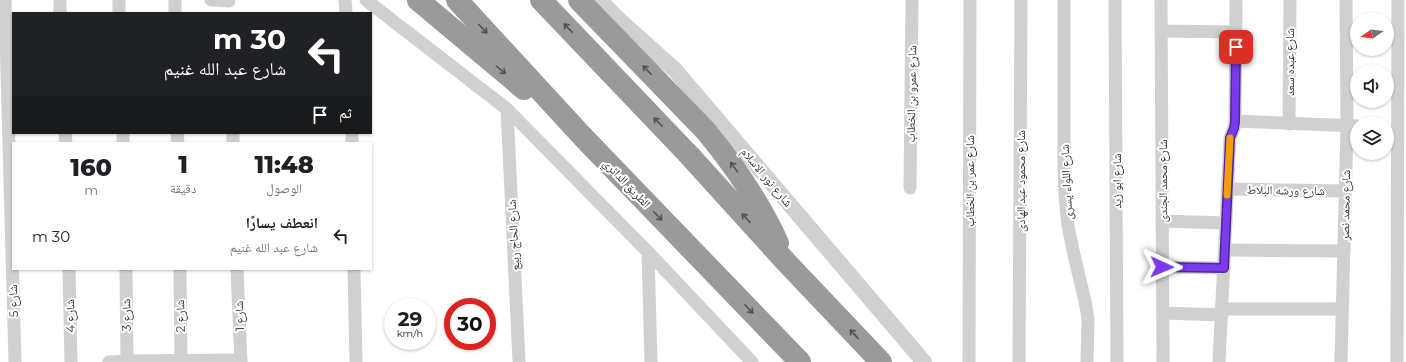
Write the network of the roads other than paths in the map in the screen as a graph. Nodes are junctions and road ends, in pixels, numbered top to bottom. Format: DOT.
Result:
graph roads {
  1 [pos="5,0"];
  2 [pos="60,0"];
  3 [pos="119,0"];
  4 [pos="175,0"];
  5 [pos="211,0"];
  6 [pos="345,0"];
  7 [pos="366,0"];
  8 [pos="418,0"];
  9 [pos="457,0"];
  10 [pos="541,0"];
  11 [pos="580,0"];
  12 [pos="600,0"];
  13 [pos="912,0"];
  14 [pos="970,0"];
  15 [pos="1021,0"];
  16 [pos="1064,0"];
  17 [pos="1115,0"];
  18 [pos="1161,0"];
  19 [pos="1236,0"];
  20 [pos="1290,0"];
  21 [pos="1346,0"];
  22 [pos="1398,0"];
  23 [pos="229,5"];
  24 [pos="60,12"];
  25 [pos="119,12"];
  26 [pos="175,12"];
  27 [pos="346,12"];
  28 [pos="1162,31"];
  29 [pos="1236,32"];
  30 [pos="507,109"];
  31 [pos="1352,116"];
  32 [pos="1235,122"];
  33 [pos="1289,124"];
  34 [pos="1350,126"];
  35 [pos="1397,128"];
  36 [pos="583,137"];
  37 [pos="1350,144"];
  38 [pos="8,182"];
  39 [pos="910,188"];
  40 [pos="1228,189"];
  41 [pos="1345,190"];
  42 [pos="1162,221"];
  43 [pos="1226,223"];
  44 [pos="1225,250"];
  45 [pos="1344,250"];
  46 [pos="648,252"];
  47 [pos="786,262"];
  48 [pos="1162,267"];
  49 [pos="1224,268"];
  50 [pos="69,270"];
  51 [pos="126,270"];
  52 [pos="180,270"];
  53 [pos="238,270"];
  54 [pos="354,270"];
  55 [pos="1342,309"];
  56 [pos="1222,312"];
  57 [pos="1163,313"];
  58 [pos="127,361"];
  59 [pos="181,361"];
  60 [pos="241,361"];
  61 [pos="519,361"];
  62 [pos="15,362"];
  63 [pos="71,362"];
  64 [pos="109,362"];
  65 [pos="356,362"];
  66 [pos="651,362"];
  67 [pos="752,362"];
  68 [pos="800,362"];
  69 [pos="881,362"];
  70 [pos="924,362"];
  71 [pos="969,362"];
  72 [pos="1019,362"];
  73 [pos="1087,362"];
  74 [pos="1117,362"];
  75 [pos="1163,362"];
  76 [pos="1219,362"];
  77 [pos="1341,362"];
  78 [pos="1397,362"];
  1 -- 38 [label="street, شارع 5"];
  2 -- 24 [label="street"];
  3 -- 25 [label="street"];
  4 -- 26 [label="street"];
  5 -- 23 [label="street"];
  6 -- 27 [label="street"];
  7 -- 30 [label="street"];
  8 -- 36 [label="highway, one-way"];
  9 -- 36 [label="highway, الطريق الدائري, one-way"];
  47 -- 10 [label="highway, one-way"];
  47 -- 11 [label="highway, one-way"];
  12 -- 70 [label="street, شارع نور الاسلام"];
  13 -- 39 [label="street, شارع عمرو بن الخطاب"];
  14 -- 71 [label="street, شارع عمر بن الخطاب"];
  15 -- 72 [label="street, شارع محمود عبد الهادى"];
  16 -- 73 [label="street, شارع اللواء يسرى"];
  17 -- 74 [label="street, شارع ابو زيد"];
  18 -- 28 [label="street, شارع محمد الجندى"];
  19 -- 29 [label="street"];
  20 -- 33 [label="street, شارع عبده سعد"];
  21 -- 31 [label="street, شارع محمد نصر"];
  22 -- 35 [label="street"];
  28 -- 29 [label="street"];
  28 -- 42 [label="street, شارع محمد الجندى"];
  29 -- 32 [label="street"];
  30 -- 46 [label="street"];
  30 -- 61 [label="street, شارع الحاج ربيع"];
  32 -- 33 [label="street"];
  32 -- 40 [label="street"];
  33 -- 34 [label="street"];
  35 -- 78 [label="street"];
  36 -- 68 [label="highway, الطريق الدائري, one-way"];
  37 -- 41 [label="street, شارع محمد نصر"];
  38 -- 62 [label="street, شارع 5"];
  40 -- 41 [label="street, شارع ورشه البلاط"];
  40 -- 43 [label="street"];
  41 -- 45 [label="street, شارع محمد نصر"];
  42 -- 43 [label="street"];
  42 -- 48 [label="street, شارع محمد الجندى"];
  43 -- 44 [label="street"];
  44 -- 45 [label="street"];
  44 -- 49 [label="street"];
  45 -- 55 [label="street, شارع محمد نصر"];
  46 -- 66 [label="street"];
  46 -- 67 [label="street"];
  69 -- 47 [label="highway, one-way"];
  48 -- 49 [label="street"];
  48 -- 57 [label="street, شارع محمد الجندى"];
  49 -- 56 [label="street"];
  50 -- 63 [label="street, شارع 4"];
  51 -- 58 [label="street, شارع 3"];
  52 -- 59 [label="street, شارع 2"];
  53 -- 60 [label="street, شارع 1"];
  54 -- 65 [label="street"];
  55 -- 56 [label="street"];
  55 -- 77 [label="street, شارع محمد نصر"];
  56 -- 57 [label="street"];
  56 -- 76 [label="street"];
  57 -- 75 [label="street, شارع محمد الجندى"];
  58 -- 59 [label="street"];
  58 -- 64 [label="street"];
  59 -- 60 [label="street"];
}
